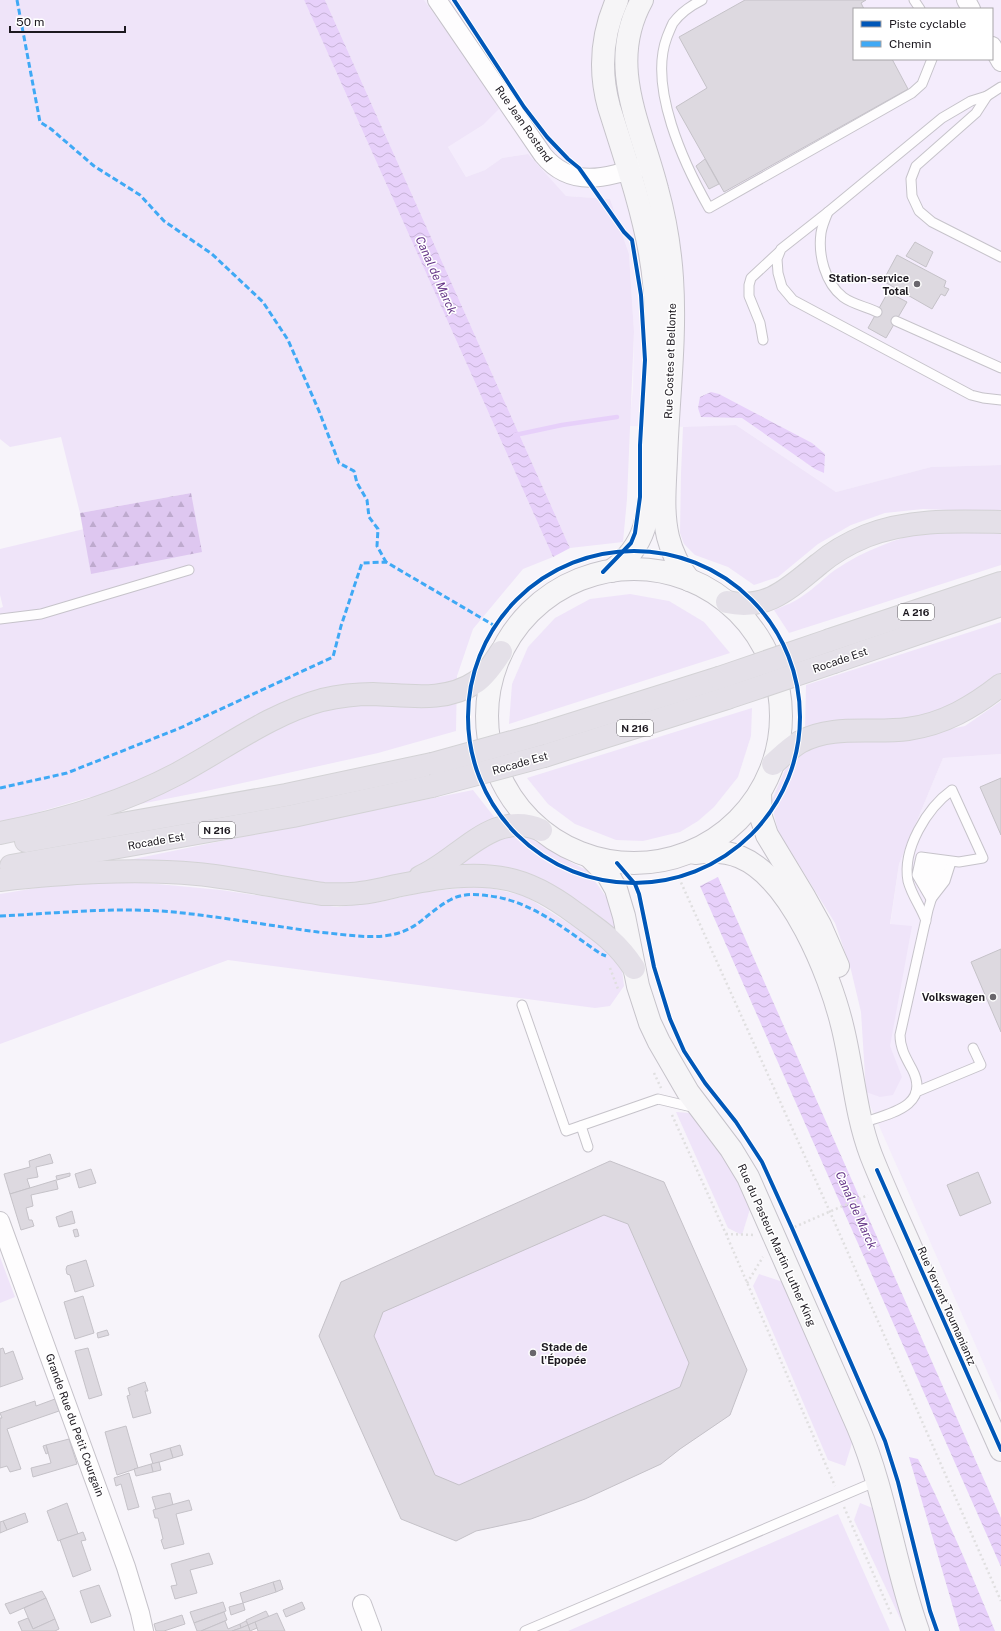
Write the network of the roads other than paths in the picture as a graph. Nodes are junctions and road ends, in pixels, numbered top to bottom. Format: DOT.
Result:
graph roads {
  1 [pos="438,0"];
  2 [pos="617,0"];
  3 [pos="642,0"];
  4 [pos="702,0"];
  5 [pos="993,48"];
  6 [pos="932,60"];
  7 [pos="1001,62"];
  8 [pos="1001,87"];
  9 [pos="987,96"];
  10 [pos="650,164"];
  11 [pos="629,170"];
  12 [pos="828,212"];
  13 [pos="781,249"];
  14 [pos="1001,257"];
  15 [pos="877,312"];
  16 [pos="896,321"];
  17 [pos="763,340"];
  18 [pos="1001,368"];
  19 [pos="1001,400"];
  20 [pos="1001,522"];
  21 [pos="189,570"];
  22 [pos="607,571"];
  23 [pos="690,580"];
  24 [pos="1001,583"];
  25 [pos="727,602"];
  26 [pos="1001,605"];
  27 [pos="0,620"];
  28 [pos="830,640"];
  29 [pos="501,652"];
  30 [pos="834,662"];
  31 [pos="1001,685"];
  32 [pos="774,764"];
  33 [pos="760,793"];
  34 [pos="541,830"];
  35 [pos="0,833"];
  36 [pos="0,846"];
  37 [pos="689,853"];
  38 [pos="590,857"];
  39 [pos="940,860"];
  40 [pos="0,868"];
  41 [pos="0,880"];
  42 [pos="396,886"];
  43 [pos="931,899"];
  44 [pos="926,921"];
  45 [pos="634,968"];
  46 [pos="522,1004"];
  47 [pos="973,1048"];
  48 [pos="855,1092"];
  49 [pos="916,1092"];
  50 [pos="700,1109"];
  51 [pos="860,1124"];
  52 [pos="581,1126"];
  53 [pos="588,1147"];
  54 [pos="0,1220"];
  55 [pos="1001,1450"];
  56 [pos="878,1481"];
  57 [pos="362,1604"];
  58 [pos="144,1631"];
  59 [pos="372,1631"];
  60 [pos="525,1631"];
  61 [pos="918,1631"];
  1 -- 11 [label="street, Rue Jean Rostand"];
  2 -- 11 [label="main road, Rue Costes et Bellonte"];
  3 -- 10 [label="main road, Rue Costes et Bellonte"];
  4 -- 6 [label="lane"];
  5 -- 7 [label="street"];
  8 -- 9 [label="lane"];
  9 -- 12 [label="lane"];
  9 -- 14 [label="lane"];
  10 -- 11 [label="street, Rue Jean Rostand"];
  10 -- 23 [label="main road, Rue Costes et Bellonte"];
  11 -- 22 [label="main road, Rue Costes et Bellonte"];
  12 -- 13 [label="lane"];
  12 -- 15 [label="lane"];
  13 -- 17 [label="lane"];
  13 -- 19 [label="lane"];
  16 -- 18 [label="lane"];
  20 -- 25 [label="highway"];
  21 -- 27 [label="lane"];
  22 -- 23 [label="main road"];
  22 -- 29 [label="main road"];
  23 -- 25 [label="main road"];
  24 -- 28 [label="highway, Rocade Est / A 216"];
  25 -- 32 [label="main road"];
  26 -- 30 [label="highway, Rocade Est / A 216"];
  28 -- 36 [label="highway, Rocade Est / N 216, bridge"];
  29 -- 34 [label="main road"];
  29 -- 35 [label="highway"];
  30 -- 40 [label="highway, Rocade Est / N 216, bridge"];
  31 -- 32 [label="highway"];
  32 -- 33 [label="main road"];
  33 -- 37 [label="main road"];
  33 -- 48 [label="main road, Rue Yervant Toumaniantz"];
  34 -- 38 [label="main road"];
  34 -- 42 [label="highway"];
  37 -- 38 [label="main road"];
  37 -- 48 [label="main road, Rue Yervant Toumaniantz"];
  38 -- 45 [label="main road, Rue du Pasteur Martin Luther King"];
  39 -- 43 [label="lane"];
  39 -- 43 [label="lane"];
  39 -- 43 [label="lane"];
  39 -- 44 [label="lane"];
  41 -- 42 [label="highway"];
  42 -- 45 [label="highway"];
  43 -- 44 [label="lane"];
  44 -- 49 [label="lane"];
  45 -- 50 [label="main road, Rue du Pasteur Martin Luther King"];
  46 -- 52 [label="lane"];
  47 -- 49 [label="lane"];
  48 -- 51 [label="main road, Rue Yervant Toumaniantz"];
  49 -- 51 [label="lane"];
  50 -- 52 [label="lane"];
  50 -- 56 [label="main road, Rue du Pasteur Martin Luther King"];
  51 -- 55 [label="main road, Rue Yervant Toumaniantz"];
  52 -- 53 [label="lane"];
  54 -- 58 [label="street, Grande Rue du Petit Courgain"];
  56 -- 60 [label="lane"];
  56 -- 61 [label="main road, Rue du Pasteur Martin Luther King"];
  57 -- 59 [label="street"];
}
